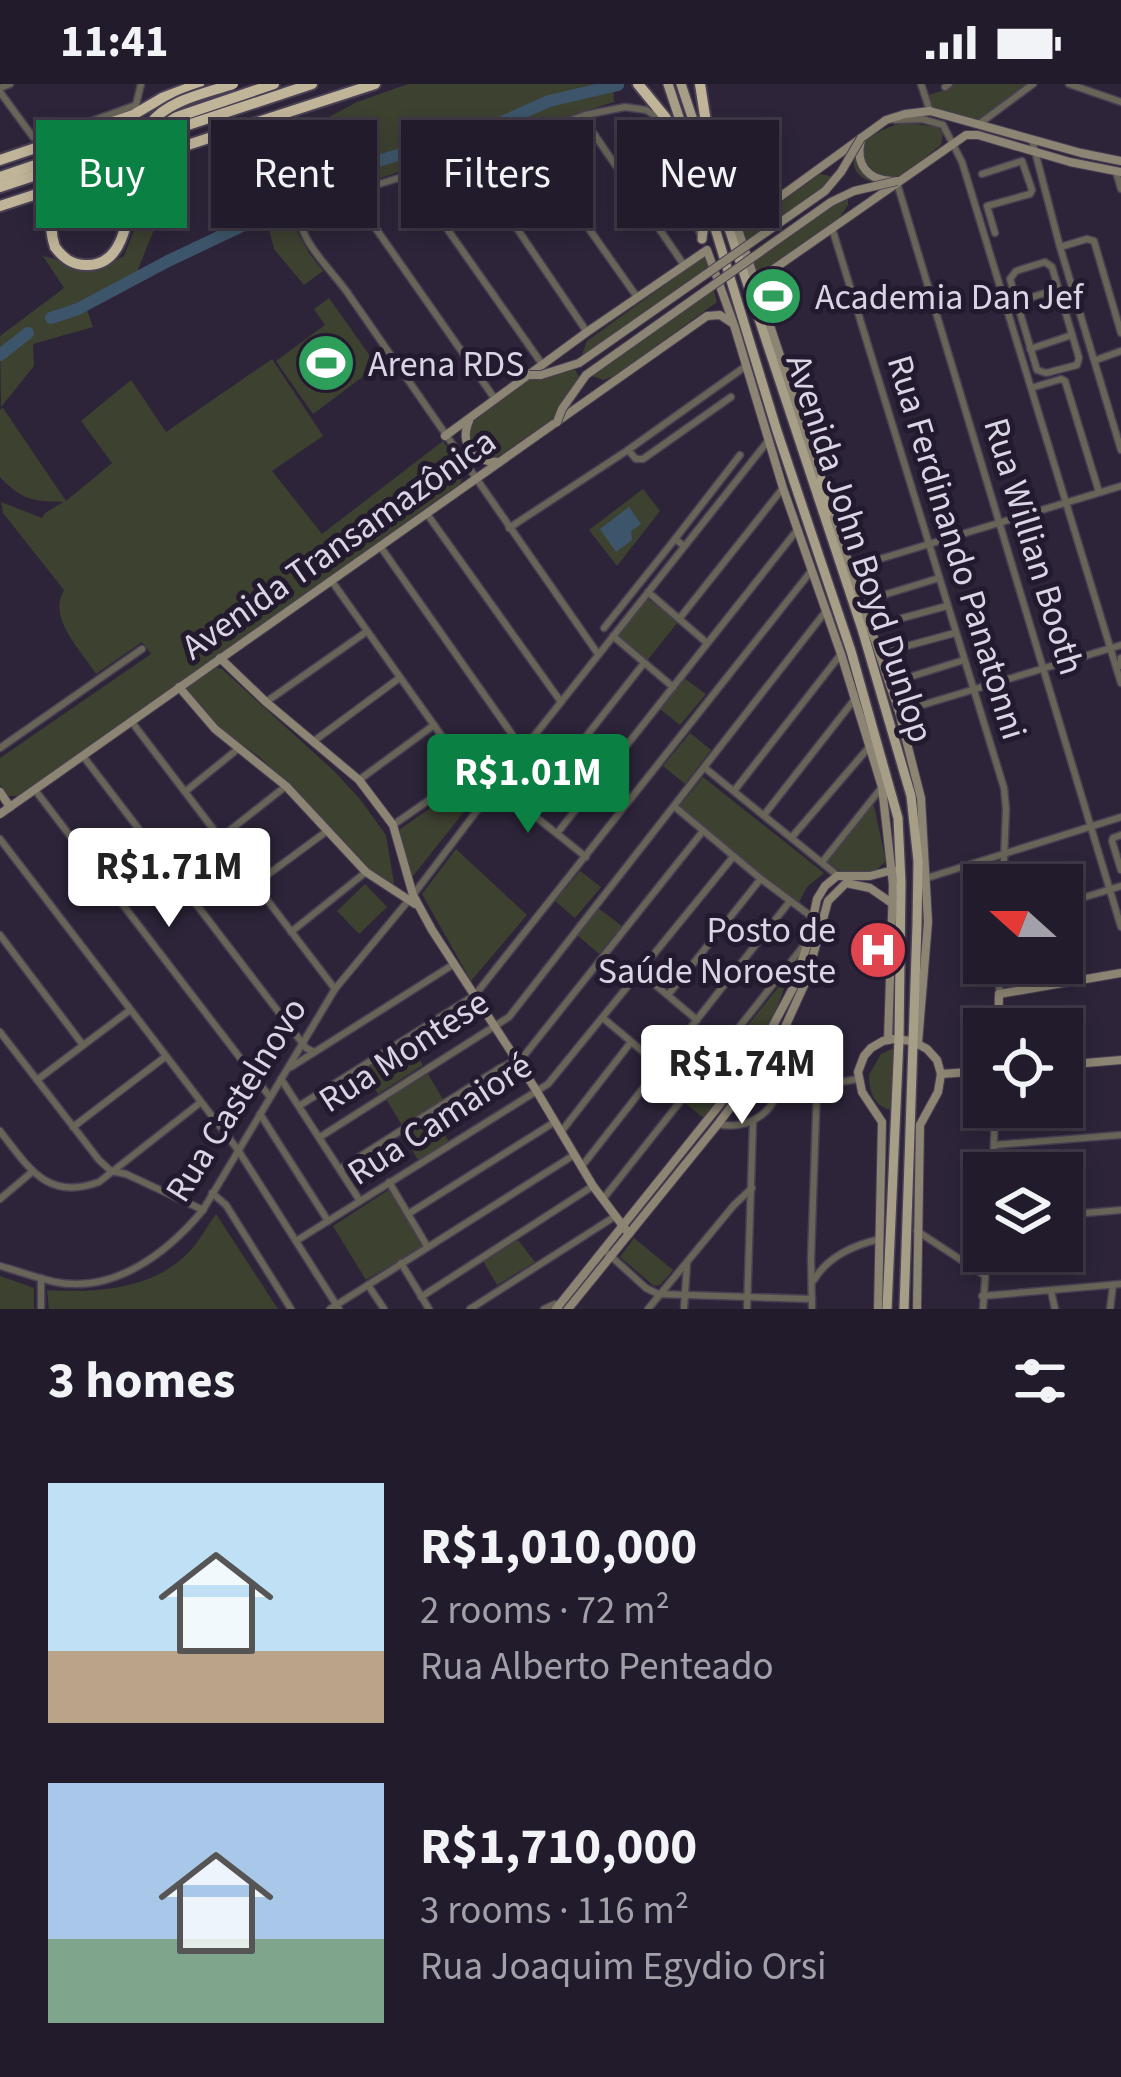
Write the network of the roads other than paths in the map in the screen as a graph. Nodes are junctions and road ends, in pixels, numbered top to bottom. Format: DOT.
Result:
graph roads {
  1 [pos="10,84"];
  2 [pos="141,84"];
  3 [pos="199,84"];
  4 [pos="233,84"];
  5 [pos="274,84"];
  6 [pos="312,84"];
  7 [pos="375,84"];
  8 [pos="638,84"];
  9 [pos="668,84"];
  10 [pos="700,84"];
  11 [pos="921,84"];
  12 [pos="1033,84"];
  13 [pos="1069,84"];
  14 [pos="683,89"];
  15 [pos="0,90"];
  16 [pos="1121,102"];
  17 [pos="930,111"];
  18 [pos="585,115"];
  19 [pos="155,120"];
  20 [pos="572,120"];
  21 [pos="666,120"];
  22 [pos="680,120"];
  23 [pos="698,120"];
  24 [pos="706,120"];
  25 [pos="886,120"];
  26 [pos="980,124"];
  27 [pos="862,138"];
  28 [pos="1032,140"];
  29 [pos="954,142"];
  30 [pos="187,145"];
  31 [pos="1034,151"];
  32 [pos="0,160"];
  33 [pos="1121,161"];
  34 [pos="1119,172"];
  35 [pos="982,174"];
  36 [pos="0,177"];
  37 [pos="897,181"];
  38 [pos="0,187"];
  39 [pos="1045,188"];
  40 [pos="1121,189"];
  41 [pos="36,194"];
  42 [pos="1030,194"];
  43 [pos="779,198"];
  44 [pos="0,206"];
  45 [pos="52,228"];
  46 [pos="127,228"];
  47 [pos="301,228"];
  48 [pos="375,228"];
  49 [pos="447,228"];
  50 [pos="516,228"];
  51 [pos="588,228"];
  52 [pos="706,228"];
  53 [pos="715,228"];
  54 [pos="737,228"];
  55 [pos="832,228"];
  56 [pos="994,233"];
  57 [pos="705,244"];
  58 [pos="1060,247"];
  59 [pos="684,265"];
  60 [pos="755,282"];
  61 [pos="1059,289"];
  62 [pos="637,297"];
  63 [pos="1016,302"];
  64 [pos="734,325"];
  65 [pos="1023,326"];
  66 [pos="1013,329"];
  67 [pos="587,332"];
  68 [pos="1121,333"];
  69 [pos="1073,335"];
  70 [pos="1030,349"];
  71 [pos="1121,353"];
  72 [pos="1095,362"];
  73 [pos="542,364"];
  74 [pos="746,366"];
  75 [pos="529,374"];
  76 [pos="1031,388"];
  77 [pos="731,397"];
  78 [pos="495,399"];
  79 [pos="478,411"];
  80 [pos="557,422"];
  81 [pos="445,436"];
  82 [pos="768,440"];
  83 [pos="1121,449"];
  84 [pos="628,450"];
  85 [pos="740,455"];
  86 [pos="505,459"];
  87 [pos="475,479"];
  88 [pos="821,479"];
  89 [pos="1121,486"];
  90 [pos="783,488"];
  91 [pos="1099,492"];
  92 [pos="1065,502"];
  93 [pos="427,514"];
  94 [pos="999,522"];
  95 [pos="509,528"];
  96 [pos="798,529"];
  97 [pos="674,539"];
  98 [pos="929,545"];
  99 [pos="380,546"];
  100 [pos="684,546"];
  101 [pos="833,548"];
  102 [pos="850,568"];
  103 [pos="812,570"];
  104 [pos="938,578"];
  105 [pos="332,580"];
  106 [pos="648,592"];
  107 [pos="877,597"];
  108 [pos="947,605"];
  109 [pos="826,611"];
  110 [pos="679,620"];
  111 [pos="884,623"];
  112 [pos="604,628"];
  113 [pos="368,631"];
  114 [pos="956,633"];
  115 [pos="613,636"];
  116 [pos="707,643"];
  117 [pos="1121,645"];
  118 [pos="142,649"];
  119 [pos="1111,649"];
  120 [pos="892,650"];
  121 [pos="598,654"];
  122 [pos="841,654"];
  123 [pos="220,658"];
  124 [pos="964,660"];
  125 [pos="644,663"];
  126 [pos="1043,670"];
  127 [pos="400,678"];
  128 [pos="903,679"];
  129 [pos="1121,683"];
  130 [pos="179,687"];
  131 [pos="673,688"];
  132 [pos="973,690"];
  133 [pos="854,700"];
  134 [pos="266,702"];
  135 [pos="561,702"];
  136 [pos="899,712"];
  137 [pos="130,722"];
  138 [pos="434,725"];
  139 [pos="314,740"];
  140 [pos="870,746"];
  141 [pos="0,748"];
  142 [pos="239,748"];
  143 [pos="523,750"];
  144 [pos="83,755"];
  145 [pos="705,768"];
  146 [pos="468,773"];
  147 [pos="359,780"];
  148 [pos="496,785"];
  149 [pos="286,786"];
  150 [pos="882,787"];
  151 [pos="35,790"];
  152 [pos="734,791"];
  153 [pos="0,792"];
  154 [pos="184,792"];
  155 [pos="487,795"];
  156 [pos="10,807"];
  157 [pos="674,807"];
  158 [pos="528,810"];
  159 [pos="0,814"];
  160 [pos="764,815"];
  161 [pos="1121,817"];
  162 [pos="393,826"];
  163 [pos="1091,827"];
  164 [pos="327,831"];
  165 [pos="703,831"];
  166 [pos="558,832"];
  167 [pos="1121,835"];
  168 [pos="792,837"];
  169 [pos="0,838"];
  170 [pos="220,838"];
  171 [pos="1004,855"];
  172 [pos="586,857"];
  173 [pos="734,857"];
  174 [pos="823,862"];
  175 [pos="1004,864"];
  176 [pos="405,869"];
  177 [pos="892,870"];
  178 [pos="1121,870"];
  179 [pos="366,872"];
  180 [pos="927,878"];
  181 [pos="760,879"];
  182 [pos="842,879"];
  183 [pos="255,884"];
  184 [pos="387,886"];
  185 [pos="1121,886"];
  186 [pos="1110,890"];
  187 [pos="1083,898"];
  188 [pos="412,900"];
  189 [pos="790,902"];
  190 [pos="893,904"];
  191 [pos="817,921"];
  192 [pos="1121,926"];
  193 [pos="291,932"];
  194 [pos="0,935"];
  195 [pos="808,942"];
  196 [pos="454,964"];
  197 [pos="640,972"];
  198 [pos="1121,973"];
  199 [pos="1000,984"];
  200 [pos="335,989"];
  201 [pos="1000,994"];
  202 [pos="475,995"];
  203 [pos="668,995"];
  204 [pos="999,1008"];
  205 [pos="130,1010"];
  206 [pos="603,1018"];
  207 [pos="697,1020"];
  208 [pos="494,1027"];
  209 [pos="0,1032"];
  210 [pos="893,1039"];
  211 [pos="302,1042"];
  212 [pos="631,1042"];
  213 [pos="915,1042"];
  214 [pos="83,1045"];
  215 [pos="314,1052"];
  216 [pos="764,1053"];
  217 [pos="165,1057"];
  218 [pos="514,1060"];
  219 [pos="1121,1060"];
  220 [pos="1083,1063"];
  221 [pos="661,1066"];
  222 [pos="287,1069"];
  223 [pos="963,1072"];
  224 [pos="941,1074"];
  225 [pos="281,1079"];
  226 [pos="858,1079"];
  227 [pos="37,1080"];
  228 [pos="817,1086"];
  229 [pos="536,1090"];
  230 [pos="777,1090"];
  231 [pos="742,1091"];
  232 [pos="729,1093"];
  233 [pos="271,1096"];
  234 [pos="201,1102"];
  235 [pos="299,1106"];
  236 [pos="260,1114"];
  237 [pos="753,1122"];
  238 [pos="553,1123"];
  239 [pos="718,1124"];
  240 [pos="73,1127"];
  241 [pos="994,1128"];
  242 [pos="0,1131"];
  243 [pos="561,1132"];
  244 [pos="1121,1135"];
  245 [pos="320,1137"];
  246 [pos="994,1144"];
  247 [pos="238,1150"];
  248 [pos="994,1152"];
  249 [pos="574,1155"];
  250 [pos="582,1166"];
  251 [pos="340,1169"];
  252 [pos="111,1171"];
  253 [pos="32,1172"];
  254 [pos="389,1182"];
  255 [pos="593,1186"];
  256 [pos="752,1188"];
  257 [pos="212,1193"];
  258 [pos="0,1199"];
  259 [pos="603,1199"];
  260 [pos="360,1201"];
  261 [pos="202,1210"];
  262 [pos="1121,1210"];
  263 [pos="1083,1213"];
  264 [pos="408,1214"];
  265 [pos="328,1221"];
  266 [pos="621,1226"];
  267 [pos="917,1231"];
  268 [pos="880,1239"];
  269 [pos="296,1241"];
  270 [pos="428,1246"];
  271 [pos="607,1253"];
  272 [pos="811,1258"];
  273 [pos="687,1260"];
  274 [pos="401,1263"];
  275 [pos="826,1263"];
  276 [pos="0,1266"];
  277 [pos="984,1272"];
  278 [pos="984,1275"];
  279 [pos="41,1278"];
  280 [pos="1117,1284"];
  281 [pos="368,1285"];
  282 [pos="812,1285"];
  283 [pos="1051,1291"];
  284 [pos="658,1294"];
  285 [pos="684,1296"];
  286 [pos="982,1296"];
  287 [pos="421,1297"];
  288 [pos="747,1297"];
  289 [pos="812,1304"];
  290 [pos="335,1307"];
  291 [pos="561,1308"];
  292 [pos="41,1309"];
  293 [pos="291,1309"];
  294 [pos="384,1309"];
  295 [pos="429,1309"];
  296 [pos="470,1309"];
  297 [pos="544,1309"];
  298 [pos="648,1309"];
  299 [pos="683,1309"];
  300 [pos="747,1309"];
  301 [pos="883,1309"];
  302 [pos="904,1309"];
  303 [pos="917,1309"];
  304 [pos="983,1309"];
  305 [pos="1054,1309"];
  306 [pos="1110,1309"];
  1 -- 15 [label="street"];
  2 -- 15 [label="street"];
  3 -- 32 [label="highway"];
  4 -- 19 [label="highway, bridge"];
  5 -- 36 [label="highway"];
  6 -- 38 [label="highway"];
  7 -- 30 [label="highway"];
  8 -- 21 [label="highway"];
  9 -- 22 [label="main road, Avenida John Boyd Dunlop"];
  10 -- 24 [label="highway"];
  11 -- 17 [label="street"];
  12 -- 26 [label="street"];
  13 -- 16 [label="street"];
  14 -- 23 [label="main road"];
  14 -- 101 [label="main road, Avenida John Boyd Dunlop"];
  17 -- 25 [label="street"];
  17 -- 26 [label="street"];
  18 -- 20 [label="street"];
  18 -- 57 [label="street"];
  18 -- 59 [label="street"];
  25 -- 27 [label="street"];
  25 -- 29 [label="street"];
  26 -- 28 [label="street"];
  27 -- 37 [label="street"];
  27 -- 43 [label="street"];
  27 -- 75 [label="street, bridge"];
  28 -- 31 [label="street"];
  28 -- 33 [label="street"];
  29 -- 31 [label="street"];
  29 -- 37 [label="street"];
  29 -- 66 [label="street"];
  31 -- 34 [label="street"];
  31 -- 39 [label="street"];
  34 -- 40 [label="street"];
  35 -- 42 [label="street"];
  37 -- 55 [label="street"];
  37 -- 80 [label="street, bridge"];
  37 -- 94 [label="street, Rua Willian Booth"];
  39 -- 42 [label="street"];
  39 -- 58 [label="street"];
  41 -- 44 [label="highway"];
  42 -- 56 [label="street"];
  45 -- 46 [label="highway, bridge"];
  47 -- 81 [label="street"];
  48 -- 78 [label="street"];
  49 -- 73 [label="street"];
  50 -- 67 [label="street"];
  51 -- 62 [label="street"];
  52 -- 57 [label="main road"];
  53 -- 210 [label="main road, Avenida John Boyd Dunlop"];
  54 -- 60 [label="street"];
  55 -- 60 [label="street"];
  55 -- 98 [label="street, Rua Ferdinando Panatonni"];
  57 -- 59 [label="street"];
  57 -- 64 [label="street"];
  58 -- 68 [label="street"];
  58 -- 72 [label="street"];
  59 -- 62 [label="street"];
  60 -- 88 [label="street"];
  61 -- 63 [label="street"];
  61 -- 63 [label="street"];
  61 -- 69 [label="street"];
  62 -- 67 [label="street"];
  63 -- 65 [label="street"];
  64 -- 74 [label="street"];
  64 -- 80 [label="street, Avenida Transamazônica"];
  65 -- 66 [label="street"];
  65 -- 70 [label="street"];
  66 -- 76 [label="street"];
  67 -- 73 [label="street"];
  69 -- 70 [label="street"];
  69 -- 70 [label="street"];
  71 -- 72 [label="street"];
  72 -- 83 [label="street"];
  73 -- 75 [label="street"];
  74 -- 82 [label="street"];
  74 -- 84 [label="street"];
  75 -- 78 [label="street"];
  76 -- 91 [label="street"];
  76 -- 92 [label="street"];
  77 -- 84 [label="street"];
  78 -- 79 [label="street"];
  79 -- 81 [label="street"];
  79 -- 86 [label="street"];
  80 -- 86 [label="street, Avenida Transamazônica"];
  81 -- 87 [label="street"];
  82 -- 90 [label="street"];
  82 -- 100 [label="street, Rua Castelnovo"];
  84 -- 95 [label="street"];
  85 -- 97 [label="street"];
  86 -- 87 [label="street, Avenida Transamazônica"];
  87 -- 93 [label="street, Avenida Transamazônica"];
  87 -- 95 [label="street"];
  88 -- 101 [label="main road"];
  88 -- 102 [label="street"];
  89 -- 91 [label="street"];
  90 -- 96 [label="street"];
  90 -- 110 [label="street"];
  91 -- 92 [label="street"];
  92 -- 94 [label="street"];
  92 -- 119 [label="street"];
  93 -- 99 [label="street, Avenida Transamazônica"];
  93 -- 135 [label="street"];
  94 -- 98 [label="street"];
  94 -- 126 [label="street, Rua Willian Booth"];
  95 -- 121 [label="street"];
  96 -- 103 [label="street"];
  96 -- 116 [label="street"];
  97 -- 100 [label="street"];
  97 -- 112 [label="street"];
  98 -- 102 [label="street"];
  98 -- 104 [label="street, Rua Ferdinando Panatonni"];
  99 -- 105 [label="street, Avenida Transamazônica"];
  99 -- 143 [label="street"];
  100 -- 106 [label="street, Rua Castelnovo"];
  101 -- 213 [label="main road, Avenida John Boyd Dunlop"];
  102 -- 136 [label="street"];
  103 -- 109 [label="street"];
  103 -- 172 [label="street"];
  104 -- 107 [label="street"];
  104 -- 108 [label="street, Rua Ferdinando Panatonni"];
  105 -- 113 [label="street"];
  105 -- 123 [label="street, Avenida Transamazônica"];
  106 -- 110 [label="street"];
  106 -- 115 [label="street, Rua Castelnovo"];
  108 -- 111 [label="street"];
  108 -- 114 [label="street, Rua Ferdinando Panatonni"];
  109 -- 122 [label="street"];
  109 -- 145 [label="street, Rua Montese"];
  110 -- 116 [label="street"];
  113 -- 127 [label="street"];
  113 -- 134 [label="street"];
  114 -- 120 [label="street"];
  114 -- 124 [label="street, Rua Ferdinando Panatonni"];
  115 -- 121 [label="street, Rua Castelnovo"];
  115 -- 125 [label="street"];
  116 -- 131 [label="street"];
  117 -- 119 [label="street"];
  118 -- 141 [label="street"];
  119 -- 126 [label="street"];
  119 -- 129 [label="street"];
  121 -- 135 [label="street, Rua Castelnovo"];
  122 -- 133 [label="street"];
  122 -- 152 [label="street"];
  123 -- 130 [label="street, Avenida Transamazônica"];
  123 -- 134 [label="street"];
  124 -- 128 [label="street"];
  124 -- 132 [label="street, Rua Ferdinando Panatonni"];
  125 -- 131 [label="street"];
  125 -- 158 [label="street"];
  126 -- 132 [label="street"];
  126 -- 163 [label="street, Rua Willian Booth"];
  127 -- 138 [label="street"];
  127 -- 139 [label="street"];
  130 -- 137 [label="street, Avenida Transamazônica"];
  130 -- 142 [label="street"];
  131 -- 166 [label="street"];
  132 -- 136 [label="street"];
  132 -- 171 [label="street, Rua Ferdinando Panatonni"];
  133 -- 140 [label="street"];
  133 -- 160 [label="street"];
  134 -- 139 [label="street"];
  135 -- 143 [label="street, Rua Castelnovo"];
  136 -- 180 [label="street"];
  137 -- 144 [label="street, Avenida Transamazônica"];
  137 -- 154 [label="street"];
  138 -- 146 [label="street"];
  138 -- 147 [label="street"];
  139 -- 147 [label="street"];
  140 -- 150 [label="street"];
  140 -- 168 [label="street"];
  142 -- 149 [label="street"];
  142 -- 154 [label="street"];
  143 -- 148 [label="street, Rua Castelnovo"];
  144 -- 151 [label="street, Avenida Transamazônica"];
  144 -- 211 [label="street"];
  145 -- 152 [label="street"];
  145 -- 157 [label="street, Rua Montese"];
  146 -- 155 [label="street"];
  146 -- 162 [label="street"];
  147 -- 162 [label="street"];
  148 -- 155 [label="street, Rua Castelnovo"];
  148 -- 158 [label="street"];
  149 -- 164 [label="street"];
  149 -- 170 [label="street"];
  150 -- 174 [label="street"];
  150 -- 177 [label="street"];
  151 -- 156 [label="street, Avenida Transamazônica"];
  151 -- 233 [label="street"];
  152 -- 160 [label="street"];
  153 -- 156 [label="street"];
  154 -- 170 [label="street"];
  155 -- 188 [label="street, Rua Castelnovo"];
  156 -- 159 [label="street, Avenida Transamazônica"];
  157 -- 165 [label="street"];
  157 -- 208 [label="street, Rua Montese"];
  158 -- 166 [label="street"];
  160 -- 168 [label="street"];
  161 -- 163 [label="street"];
  162 -- 176 [label="street"];
  163 -- 171 [label="street"];
  163 -- 186 [label="street, Rua Willian Booth"];
  164 -- 179 [label="street"];
  164 -- 183 [label="street"];
  165 -- 173 [label="street"];
  165 -- 218 [label="street"];
  166 -- 172 [label="street"];
  167 -- 178 [label="street"];
  168 -- 174 [label="street"];
  169 -- 205 [label="street"];
  170 -- 183 [label="street"];
  171 -- 175 [label="street, Rua Ferdinando Panatonni"];
  171 -- 180 [label="street"];
  172 -- 202 [label="street"];
  173 -- 181 [label="street"];
  173 -- 197 [label="street, Rua Camaioré"];
  174 -- 182 [label="street"];
  176 -- 184 [label="street"];
  176 -- 188 [label="street"];
  177 -- 182 [label="street"];
  177 -- 190 [label="street"];
  179 -- 184 [label="street"];
  179 -- 193 [label="street"];
  180 -- 213 [label="street"];
  181 -- 189 [label="street"];
  181 -- 203 [label="street"];
  182 -- 190 [label="street"];
  182 -- 191 [label="street"];
  183 -- 193 [label="street"];
  184 -- 188 [label="street"];
  185 -- 186 [label="street"];
  186 -- 187 [label="street"];
  186 -- 192 [label="street, Rua Willian Booth"];
  188 -- 196 [label="street"];
  188 -- 200 [label="street, Rua Castelnovo"];
  189 -- 191 [label="street"];
  189 -- 207 [label="street"];
  190 -- 210 [label="street"];
  191 -- 195 [label="street"];
  191 -- 216 [label="street"];
  193 -- 200 [label="street"];
  194 -- 214 [label="street"];
  195 -- 216 [label="street"];
  195 -- 259 [label="street"];
  196 -- 202 [label="street"];
  196 -- 215 [label="street"];
  197 -- 203 [label="street"];
  197 -- 206 [label="street, Rua Camaioré"];
  198 -- 201 [label="street"];
  199 -- 201 [label="street"];
  200 -- 211 [label="street, Rua Castelnovo"];
  201 -- 204 [label="street"];
  202 -- 208 [label="street"];
  202 -- 235 [label="street"];
  203 -- 207 [label="street"];
  205 -- 214 [label="street"];
  205 -- 217 [label="street"];
  206 -- 212 [label="street"];
  206 -- 229 [label="street, Rua Camaioré"];
  207 -- 221 [label="street"];
  208 -- 218 [label="street"];
  208 -- 245 [label="street, Rua Montese"];
  209 -- 227 [label="street"];
  210 -- 213 [label="street"];
  210 -- 226 [label="street"];
  210 -- 301 [label="main road, Avenida John Boyd Dunlop"];
  211 -- 215 [label="street"];
  211 -- 222 [label="street, Rua Castelnovo"];
  212 -- 221 [label="street"];
  212 -- 243 [label="street"];
  213 -- 224 [label="street"];
  213 -- 302 [label="main road, Avenida John Boyd Dunlop"];
  214 -- 227 [label="street"];
  215 -- 222 [label="street"];
  216 -- 230 [label="street"];
  216 -- 231 [label="street"];
  216 -- 232 [label="street"];
  217 -- 234 [label="street"];
  217 -- 240 [label="street"];
  218 -- 229 [label="street"];
  218 -- 251 [label="street"];
  219 -- 220 [label="street"];
  221 -- 250 [label="street"];
  222 -- 225 [label="street, Rua Castelnovo"];
  223 -- 224 [label="street"];
  224 -- 267 [label="street"];
  225 -- 233 [label="street, Rua Castelnovo"];
  225 -- 235 [label="street"];
  226 -- 228 [label="street"];
  226 -- 268 [label="street"];
  227 -- 240 [label="street"];
  228 -- 230 [label="street"];
  228 -- 272 [label="street"];
  229 -- 238 [label="street"];
  229 -- 254 [label="street, Rua Camaioré"];
  230 -- 231 [label="street"];
  230 -- 237 [label="street"];
  231 -- 232 [label="street"];
  231 -- 239 [label="street"];
  232 -- 266 [label="street"];
  233 -- 236 [label="street, Rua Castelnovo"];
  234 -- 247 [label="street"];
  234 -- 252 [label="street"];
  235 -- 245 [label="street"];
  236 -- 247 [label="street, Rua Castelnovo"];
  236 -- 265 [label="street"];
  237 -- 239 [label="street"];
  237 -- 256 [label="street"];
  238 -- 243 [label="street"];
  238 -- 264 [label="street"];
  239 -- 266 [label="street"];
  240 -- 252 [label="street"];
  241 -- 246 [label="street"];
  242 -- 253 [label="street"];
  243 -- 249 [label="street"];
  244 -- 246 [label="street"];
  245 -- 251 [label="street"];
  246 -- 248 [label="street"];
  247 -- 257 [label="street, Rua Castelnovo"];
  247 -- 269 [label="street"];
  249 -- 250 [label="street"];
  249 -- 270 [label="street"];
  250 -- 255 [label="street"];
  251 -- 260 [label="street"];
  252 -- 253 [label="street"];
  252 -- 261 [label="street"];
  253 -- 258 [label="street"];
  254 -- 260 [label="street, Rua Camaioré"];
  254 -- 264 [label="street"];
  255 -- 259 [label="street"];
  255 -- 287 [label="street"];
  256 -- 273 [label="street"];
  256 -- 288 [label="street"];
  257 -- 261 [label="street, Rua Castelnovo"];
  257 -- 293 [label="street"];
  259 -- 266 [label="street"];
  260 -- 265 [label="street, Rua Camaioré"];
  261 -- 279 [label="street, Rua Castelnovo"];
  262 -- 263 [label="street"];
  264 -- 270 [label="street"];
  265 -- 269 [label="street, Rua Camaioré"];
  266 -- 271 [label="street"];
  266 -- 296 [label="street"];
  267 -- 278 [label="street"];
  267 -- 303 [label="street"];
  268 -- 275 [label="street"];
  268 -- 301 [label="street"];
  269 -- 290 [label="street"];
  270 -- 274 [label="street"];
  271 -- 284 [label="street"];
  271 -- 291 [label="street"];
  272 -- 275 [label="street"];
  272 -- 282 [label="street"];
  273 -- 284 [label="street"];
  273 -- 285 [label="street"];
  274 -- 281 [label="street"];
  274 -- 287 [label="street"];
  275 -- 282 [label="street"];
  276 -- 279 [label="street, Rua Castelnovo"];
  277 -- 278 [label="street"];
  278 -- 286 [label="street"];
  279 -- 292 [label="street"];
  280 -- 283 [label="street"];
  280 -- 306 [label="street"];
  281 -- 290 [label="street"];
  281 -- 294 [label="street"];
  282 -- 289 [label="street"];
  283 -- 286 [label="street"];
  283 -- 305 [label="street"];
  284 -- 285 [label="street"];
  284 -- 298 [label="street"];
  285 -- 288 [label="street"];
  285 -- 299 [label="street"];
  286 -- 304 [label="street"];
  287 -- 295 [label="street"];
  288 -- 289 [label="street"];
  288 -- 300 [label="street"];
  291 -- 297 [label="street"];
}
